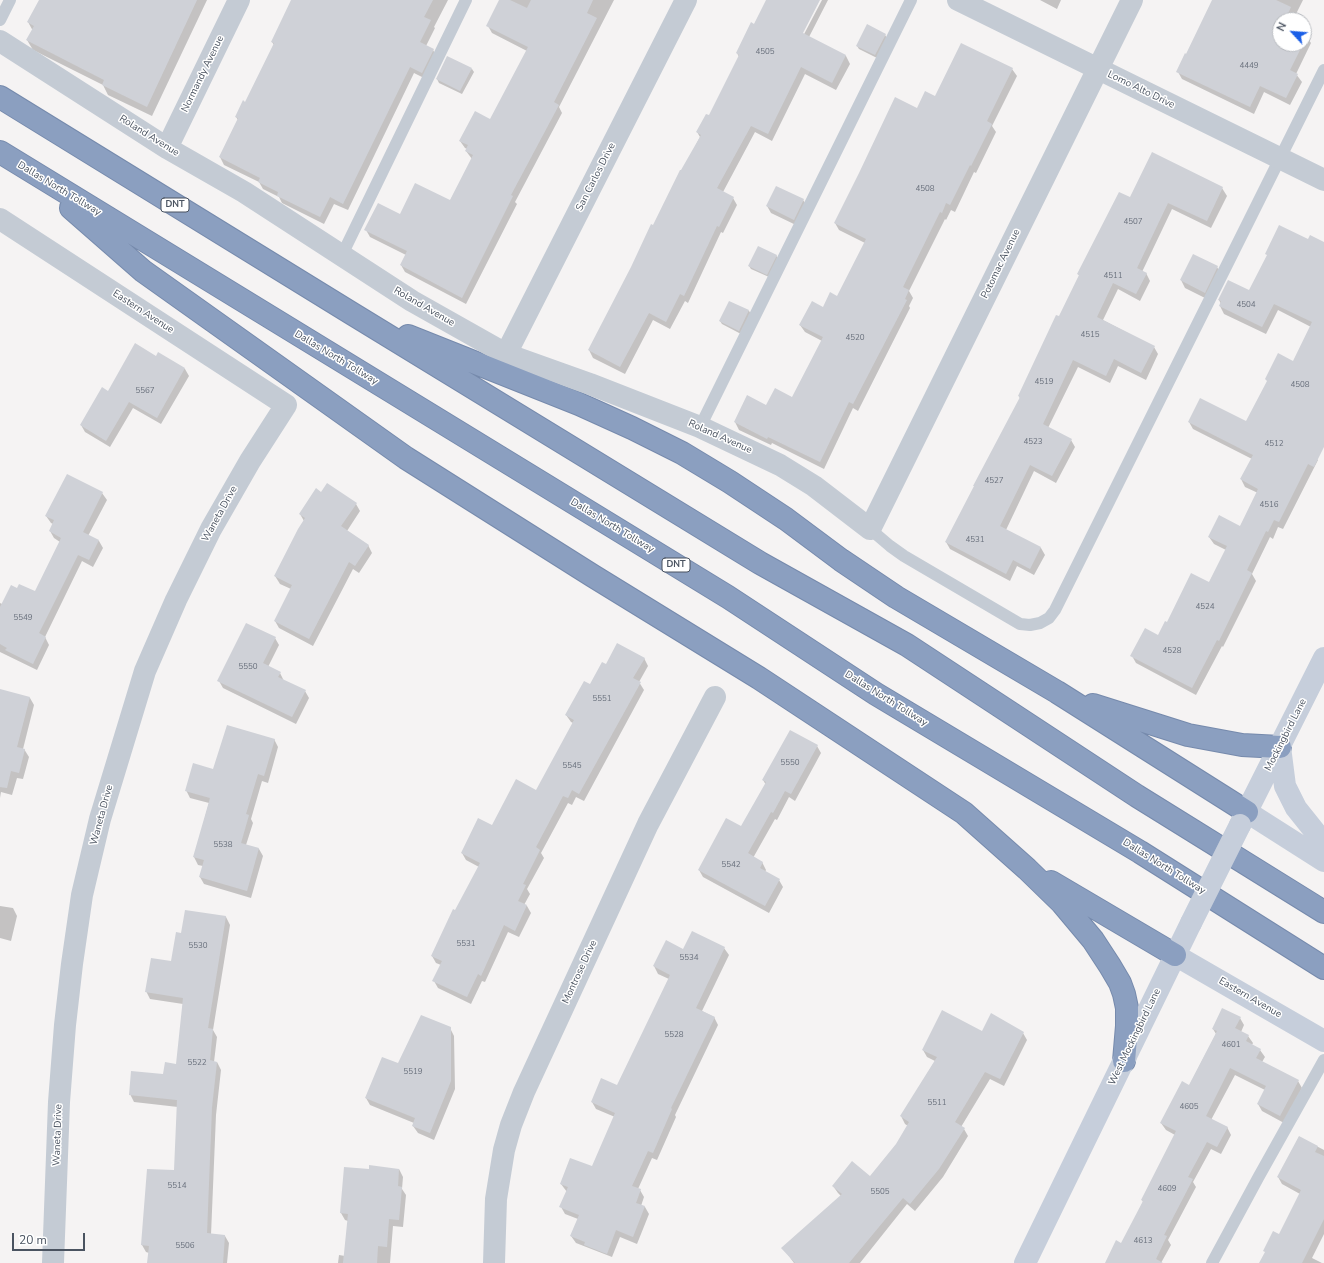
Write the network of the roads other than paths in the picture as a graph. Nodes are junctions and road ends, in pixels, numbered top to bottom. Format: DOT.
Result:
graph roads {
  1 [pos="10,0"];
  2 [pos="239,0"];
  3 [pos="466,0"];
  4 [pos="686,0"];
  5 [pos="911,0"];
  6 [pos="958,0"];
  7 [pos="1132,0"];
  8 [pos="0,20"];
  9 [pos="0,41"];
  10 [pos="1098,69"];
  11 [pos="1324,70"];
  12 [pos="0,97"];
  13 [pos="167,148"];
  14 [pos="0,152"];
  15 [pos="1281,159"];
  16 [pos="25,168"];
  17 [pos="1324,180"];
  18 [pos="0,219"];
  19 [pos="342,255"];
  20 [pos="351,313"];
  21 [pos="506,354"];
  22 [pos="286,405"];
  23 [pos="700,427"];
  24 [pos="870,529"];
  25 [pos="1324,658"];
  26 [pos="1057,692"];
  27 [pos="715,697"];
  28 [pos="1280,747"];
  29 [pos="1243,818"];
  30 [pos="1324,843"];
  31 [pos="1324,861"];
  32 [pos="1027,869"];
  33 [pos="1324,912"];
  34 [pos="1175,955"];
  35 [pos="1324,968"];
  36 [pos="1324,1041"];
  37 [pos="1324,1060"];
  38 [pos="1124,1061"];
  39 [pos="53,1263"];
  40 [pos="494,1263"];
  41 [pos="1025,1263"];
  42 [pos="1212,1263"];
  1 -- 8 [label="lane"];
  2 -- 13 [label="street, Normandy Avenue"];
  3 -- 19 [label="lane"];
  4 -- 21 [label="street, San Carlos Drive"];
  5 -- 23 [label="lane"];
  6 -- 10 [label="street, Lomo Alto Drive"];
  7 -- 10 [label="street, Potomac Avenue"];
  9 -- 13 [label="street, Roland Avenue"];
  10 -- 15 [label="street, Lomo Alto Drive"];
  10 -- 24 [label="street, Potomac Avenue"];
  11 -- 15 [label="lane"];
  12 -- 20 [label="highway, DNT"];
  13 -- 19 [label="street, Roland Avenue"];
  14 -- 16 [label="highway, Dallas North Tollway / DNT"];
  15 -- 17 [label="street, Lomo Alto Drive"];
  15 -- 24 [label="lane"];
  16 -- 32 [label="highway"];
  16 -- 35 [label="highway, Dallas North Tollway / DNT"];
  18 -- 22 [label="street, Eastern Avenue"];
  19 -- 21 [label="street, Roland Avenue"];
  20 -- 26 [label="highway"];
  20 -- 33 [label="highway, DNT"];
  21 -- 23 [label="street, Roland Avenue"];
  22 -- 39 [label="street, Waneta Drive"];
  23 -- 24 [label="street, Roland Avenue"];
  25 -- 28 [label="main road, Mockingbird Lane"];
  26 -- 28 [label="highway"];
  26 -- 29 [label="highway"];
  27 -- 40 [label="street, Montrose Drive"];
  28 -- 29 [label="main road, Mockingbird Lane"];
  28 -- 30 [label="main road"];
  29 -- 31 [label="main road"];
  29 -- 34 [label="main road, West Mockingbird Lane, bridge"];
  32 -- 34 [label="highway"];
  32 -- 38 [label="highway"];
  34 -- 36 [label="main road, Eastern Avenue"];
  34 -- 38 [label="main road, West Mockingbird Lane"];
  37 -- 42 [label="lane"];
  38 -- 41 [label="main road, West Mockingbird Lane"];
}
